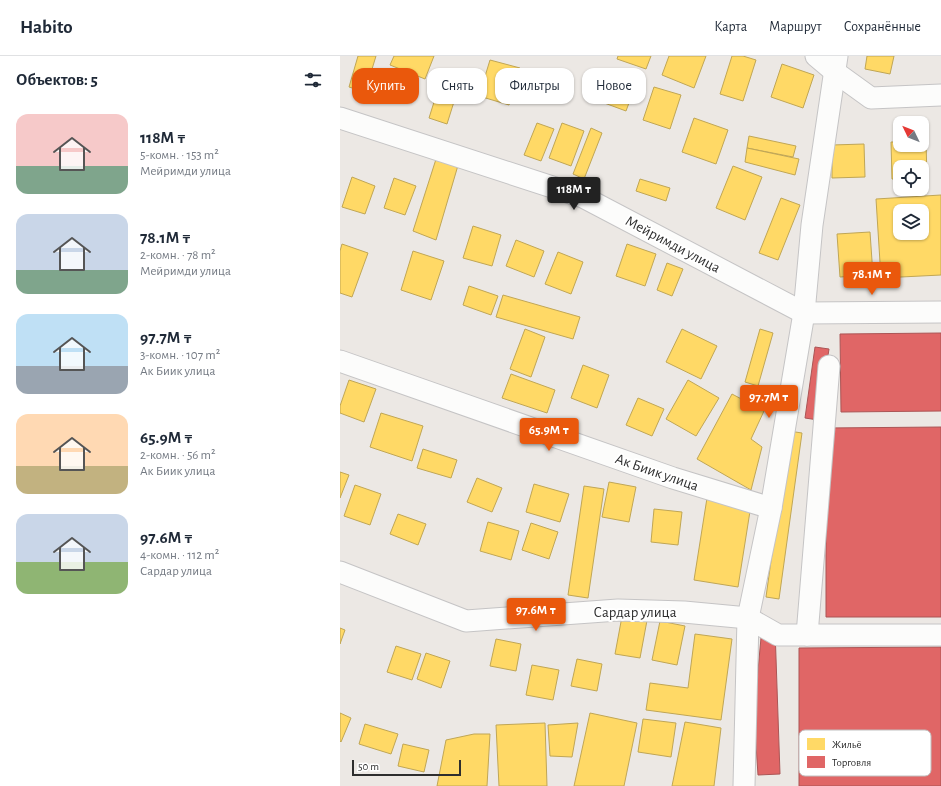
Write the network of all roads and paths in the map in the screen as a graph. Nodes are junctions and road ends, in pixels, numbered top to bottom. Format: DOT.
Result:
graph roads {
  1 [pos="816,56"];
  2 [pos="836,64"];
  3 [pos="941,95"];
  4 [pos="340,118"];
  5 [pos="941,312"];
  6 [pos="804,313"];
  7 [pos="340,361"];
  8 [pos="829,366"];
  9 [pos="770,508"];
  10 [pos="340,572"];
  11 [pos="748,618"];
  12 [pos="807,635"];
  13 [pos="941,635"];
  14 [pos="744,786"];
  1 -- 2 [label="street"];
  2 -- 3 [label="street"];
  2 -- 6 [label="street"];
  4 -- 6 [label="street, Мейримди улица"];
  5 -- 6 [label="street, Мейримди улица"];
  6 -- 9 [label="street"];
  7 -- 9 [label="street, Ак Биик улица"];
  8 -- 12 [label="street"];
  9 -- 11 [label="street"];
  10 -- 11 [label="street, Сардар улица"];
  11 -- 12 [label="street"];
  11 -- 14 [label="street"];
  12 -- 13 [label="street"];
}
